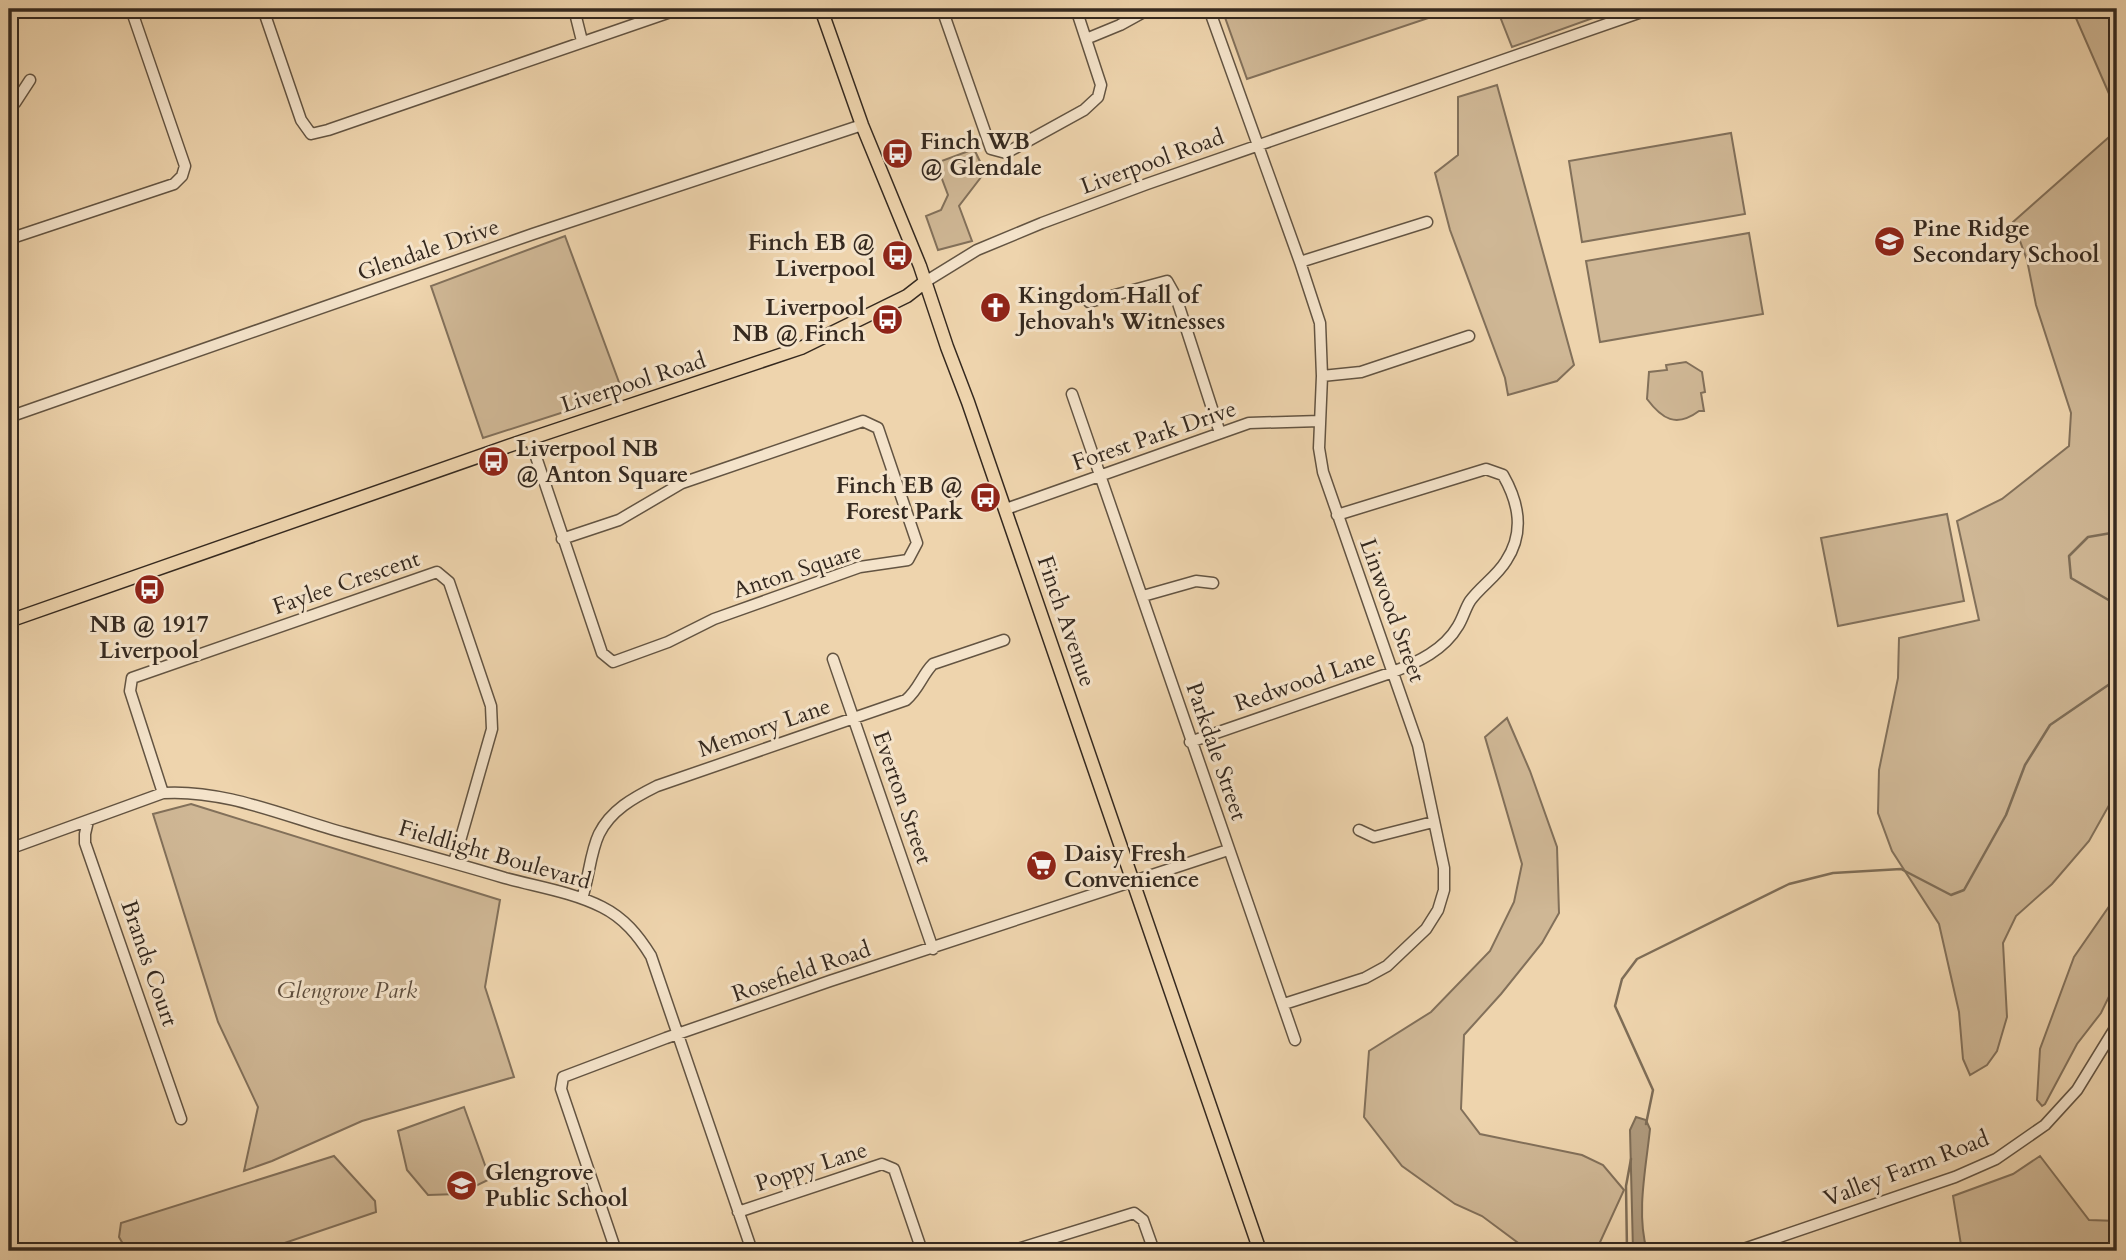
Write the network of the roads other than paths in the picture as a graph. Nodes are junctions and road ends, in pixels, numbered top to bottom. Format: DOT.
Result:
graph roads {
  1 [pos="131,9"];
  2 [pos="262,9"];
  3 [pos="573,9"];
  4 [pos="679,9"];
  5 [pos="821,9"];
  6 [pos="942,9"];
  7 [pos="1076,9"];
  8 [pos="1149,9"];
  9 [pos="1209,9"];
  10 [pos="1650,9"];
  11 [pos="1086,39"];
  12 [pos="582,41"];
  13 [pos="30,80"];
  14 [pos="9,105"];
  15 [pos="862,125"];
  16 [pos="1258,146"];
  17 [pos="1427,222"];
  18 [pos="9,239"];
  19 [pos="1300,262"];
  20 [pos="925,282"];
  21 [pos="1089,302"];
  22 [pos="1469,336"];
  23 [pos="1322,376"];
  24 [pos="1072,394"];
  25 [pos="9,418"];
  26 [pos="1320,421"];
  27 [pos="1220,433"];
  28 [pos="530,439"];
  29 [pos="1100,476"];
  30 [pos="1006,509"];
  31 [pos="1337,515"];
  32 [pos="562,539"];
  33 [pos="1213,583"];
  34 [pos="1143,596"];
  35 [pos="9,621"];
  36 [pos="1004,640"];
  37 [pos="833,659"];
  38 [pos="1393,672"];
  39 [pos="853,719"];
  40 [pos="1191,742"];
  41 [pos="163,793"];
  42 [pos="88,821"];
  43 [pos="1433,822"];
  44 [pos="1359,830"];
  45 [pos="9,849"];
  46 [pos="1228,850"];
  47 [pos="454,862"];
  48 [pos="1133,881"];
  49 [pos="582,898"];
  50 [pos="933,949"];
  51 [pos="1284,1004"];
  52 [pos="2117,1026"];
  53 [pos="677,1035"];
  54 [pos="1295,1040"];
  55 [pos="181,1119"];
  56 [pos="738,1212"];
  57 [pos="616,1251"];
  58 [pos="752,1251"];
  59 [pos="922,1251"];
  60 [pos="1011,1251"];
  61 [pos="1154,1251"];
  62 [pos="1260,1251"];
  63 [pos="1738,1251"];
  1 -- 18 [label="street"];
  2 -- 12 [label="street"];
  3 -- 12 [label="street"];
  4 -- 12 [label="street"];
  5 -- 15 [label="main road, Finch Avenue"];
  6 -- 11 [label="street"];
  7 -- 11 [label="street"];
  8 -- 11 [label="street"];
  9 -- 16 [label="street, Linwood Street"];
  10 -- 16 [label="street, Liverpool Road"];
  13 -- 14 [label="street"];
  15 -- 20 [label="main road, Finch Avenue"];
  15 -- 25 [label="street, Glendale Drive"];
  16 -- 19 [label="street, Linwood Street"];
  16 -- 20 [label="street, Liverpool Road"];
  17 -- 19 [label="street"];
  19 -- 23 [label="street, Linwood Street"];
  20 -- 28 [label="main road, Liverpool Road"];
  20 -- 30 [label="main road, Finch Avenue"];
  21 -- 27 [label="street"];
  22 -- 23 [label="street"];
  23 -- 26 [label="street, Linwood Street"];
  24 -- 29 [label="street, Parkdale Street"];
  26 -- 27 [label="street, Forest Park Drive"];
  26 -- 31 [label="street, Linwood Street"];
  27 -- 29 [label="street, Forest Park Drive"];
  28 -- 32 [label="street, Anton Square"];
  28 -- 35 [label="main road, Liverpool Road"];
  29 -- 30 [label="street, Forest Park Drive"];
  29 -- 34 [label="street, Parkdale Street"];
  30 -- 48 [label="main road, Finch Avenue"];
  31 -- 38 [label="street, Linwood Street"];
  31 -- 38 [label="street, Redwood Lane"];
  32 -- 32 [label="street, Anton Square"];
  33 -- 34 [label="street"];
  34 -- 40 [label="street, Parkdale Street"];
  36 -- 39 [label="street, Memory Lane"];
  37 -- 39 [label="street, Everton Street"];
  38 -- 40 [label="street, Redwood Lane"];
  38 -- 43 [label="street, Linwood Street"];
  39 -- 49 [label="street, Memory Lane"];
  39 -- 50 [label="street, Everton Street"];
  40 -- 46 [label="street, Parkdale Street"];
  41 -- 42 [label="street, Fieldlight Boulevard"];
  41 -- 47 [label="street, Fieldlight Boulevard"];
  41 -- 47 [label="street, Faylee Crescent"];
  42 -- 45 [label="street, Fieldlight Boulevard"];
  42 -- 55 [label="street, Brands Court"];
  43 -- 44 [label="street"];
  43 -- 51 [label="street, Linwood Street"];
  46 -- 48 [label="street, Rosefield Road"];
  46 -- 51 [label="street, Parkdale Street"];
  47 -- 49 [label="street, Fieldlight Boulevard"];
  48 -- 50 [label="street, Rosefield Road"];
  48 -- 62 [label="main road, Finch Avenue"];
  49 -- 53 [label="street, Fieldlight Boulevard"];
  50 -- 53 [label="street, Rosefield Road"];
  51 -- 54 [label="street, Parkdale Street"];
  52 -- 63 [label="street, Valley Farm Road"];
  53 -- 56 [label="street, Fieldlight Boulevard"];
  53 -- 57 [label="street, Rosefield Road"];
  56 -- 58 [label="street, Fieldlight Boulevard"];
  56 -- 59 [label="street, Poppy Lane"];
  60 -- 61 [label="street"];
}
